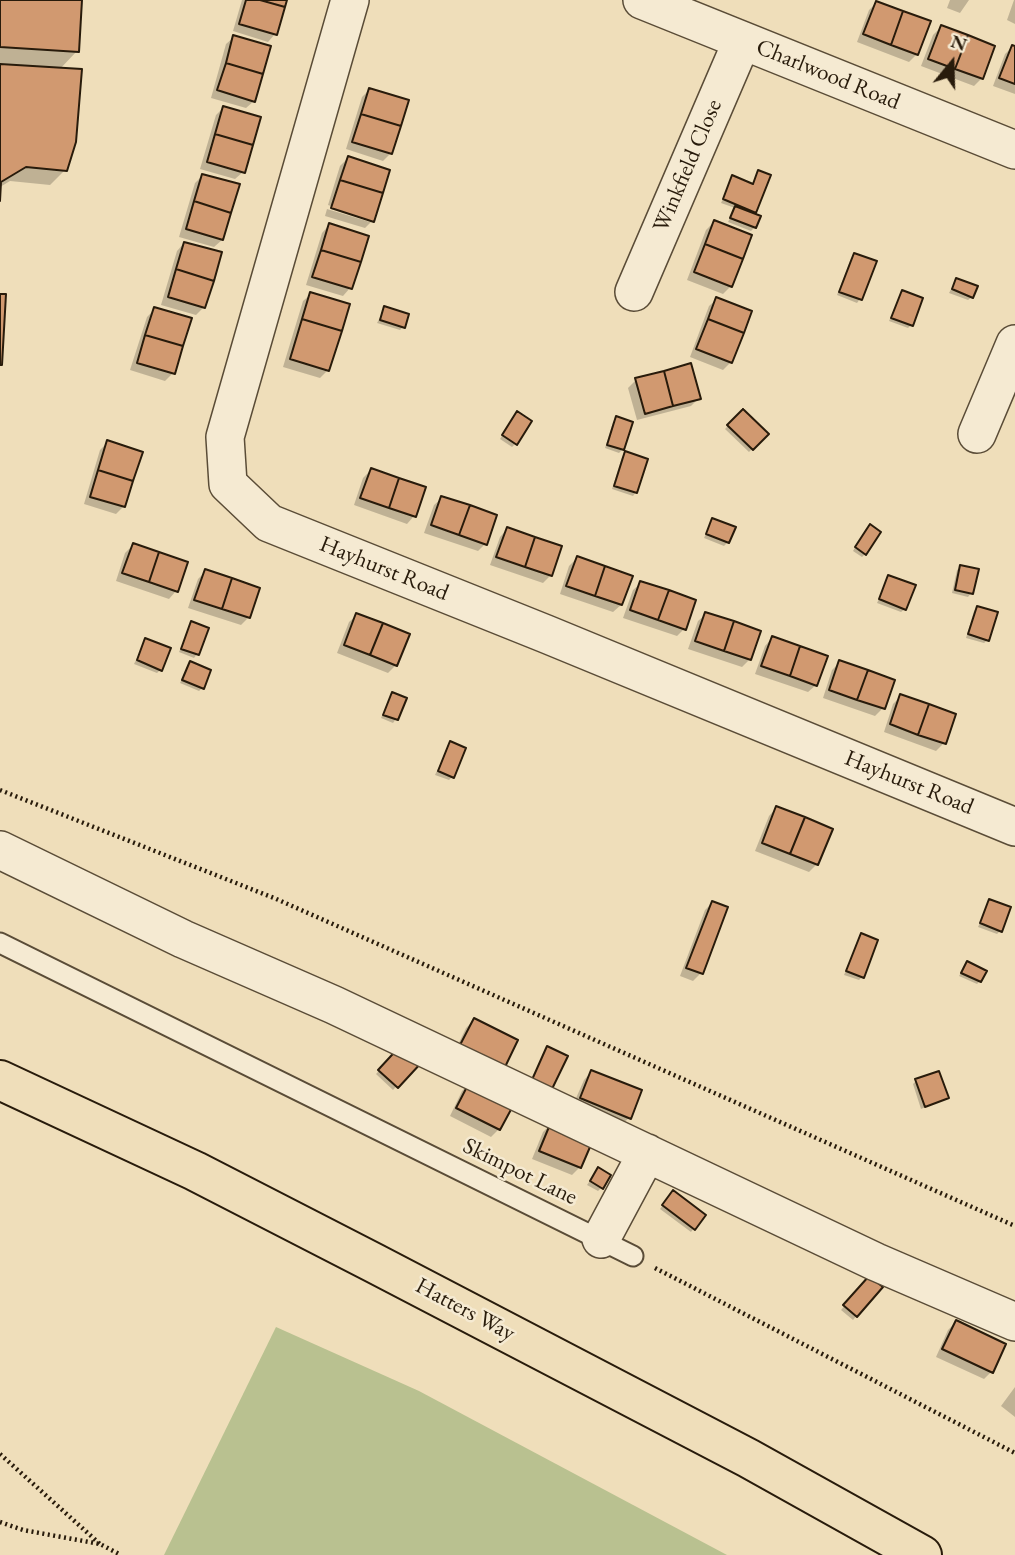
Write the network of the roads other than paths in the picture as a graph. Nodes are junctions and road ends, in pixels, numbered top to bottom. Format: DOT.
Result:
graph roads {
  1 [pos="350,0"];
  2 [pos="642,0"];
  3 [pos="742,41"];
  4 [pos="1015,150"];
  5 [pos="634,292"];
  6 [pos="1015,344"];
  7 [pos="977,435"];
  8 [pos="1015,827"];
  9 [pos="0,850"];
  10 [pos="0,943"];
  11 [pos="0,1080"];
  12 [pos="647,1153"];
  13 [pos="601,1239"];
  14 [pos="632,1256"];
  15 [pos="1015,1322"];
  16 [pos="922,1555"];
  1 -- 8 [label="street, Hayhurst Road"];
  2 -- 3 [label="street, Charlwood Road"];
  3 -- 4 [label="street, Charlwood Road"];
  3 -- 5 [label="street, Winkfield Close"];
  6 -- 7 [label="street"];
  9 -- 12 [label="street"];
  10 -- 13 [label="lane, Skimpot Lane"];
  11 -- 16 [label="main road, Hatters Way"];
  12 -- 13 [label="street"];
  12 -- 15 [label="street"];
  13 -- 14 [label="lane, Skimpot Lane"];
}
